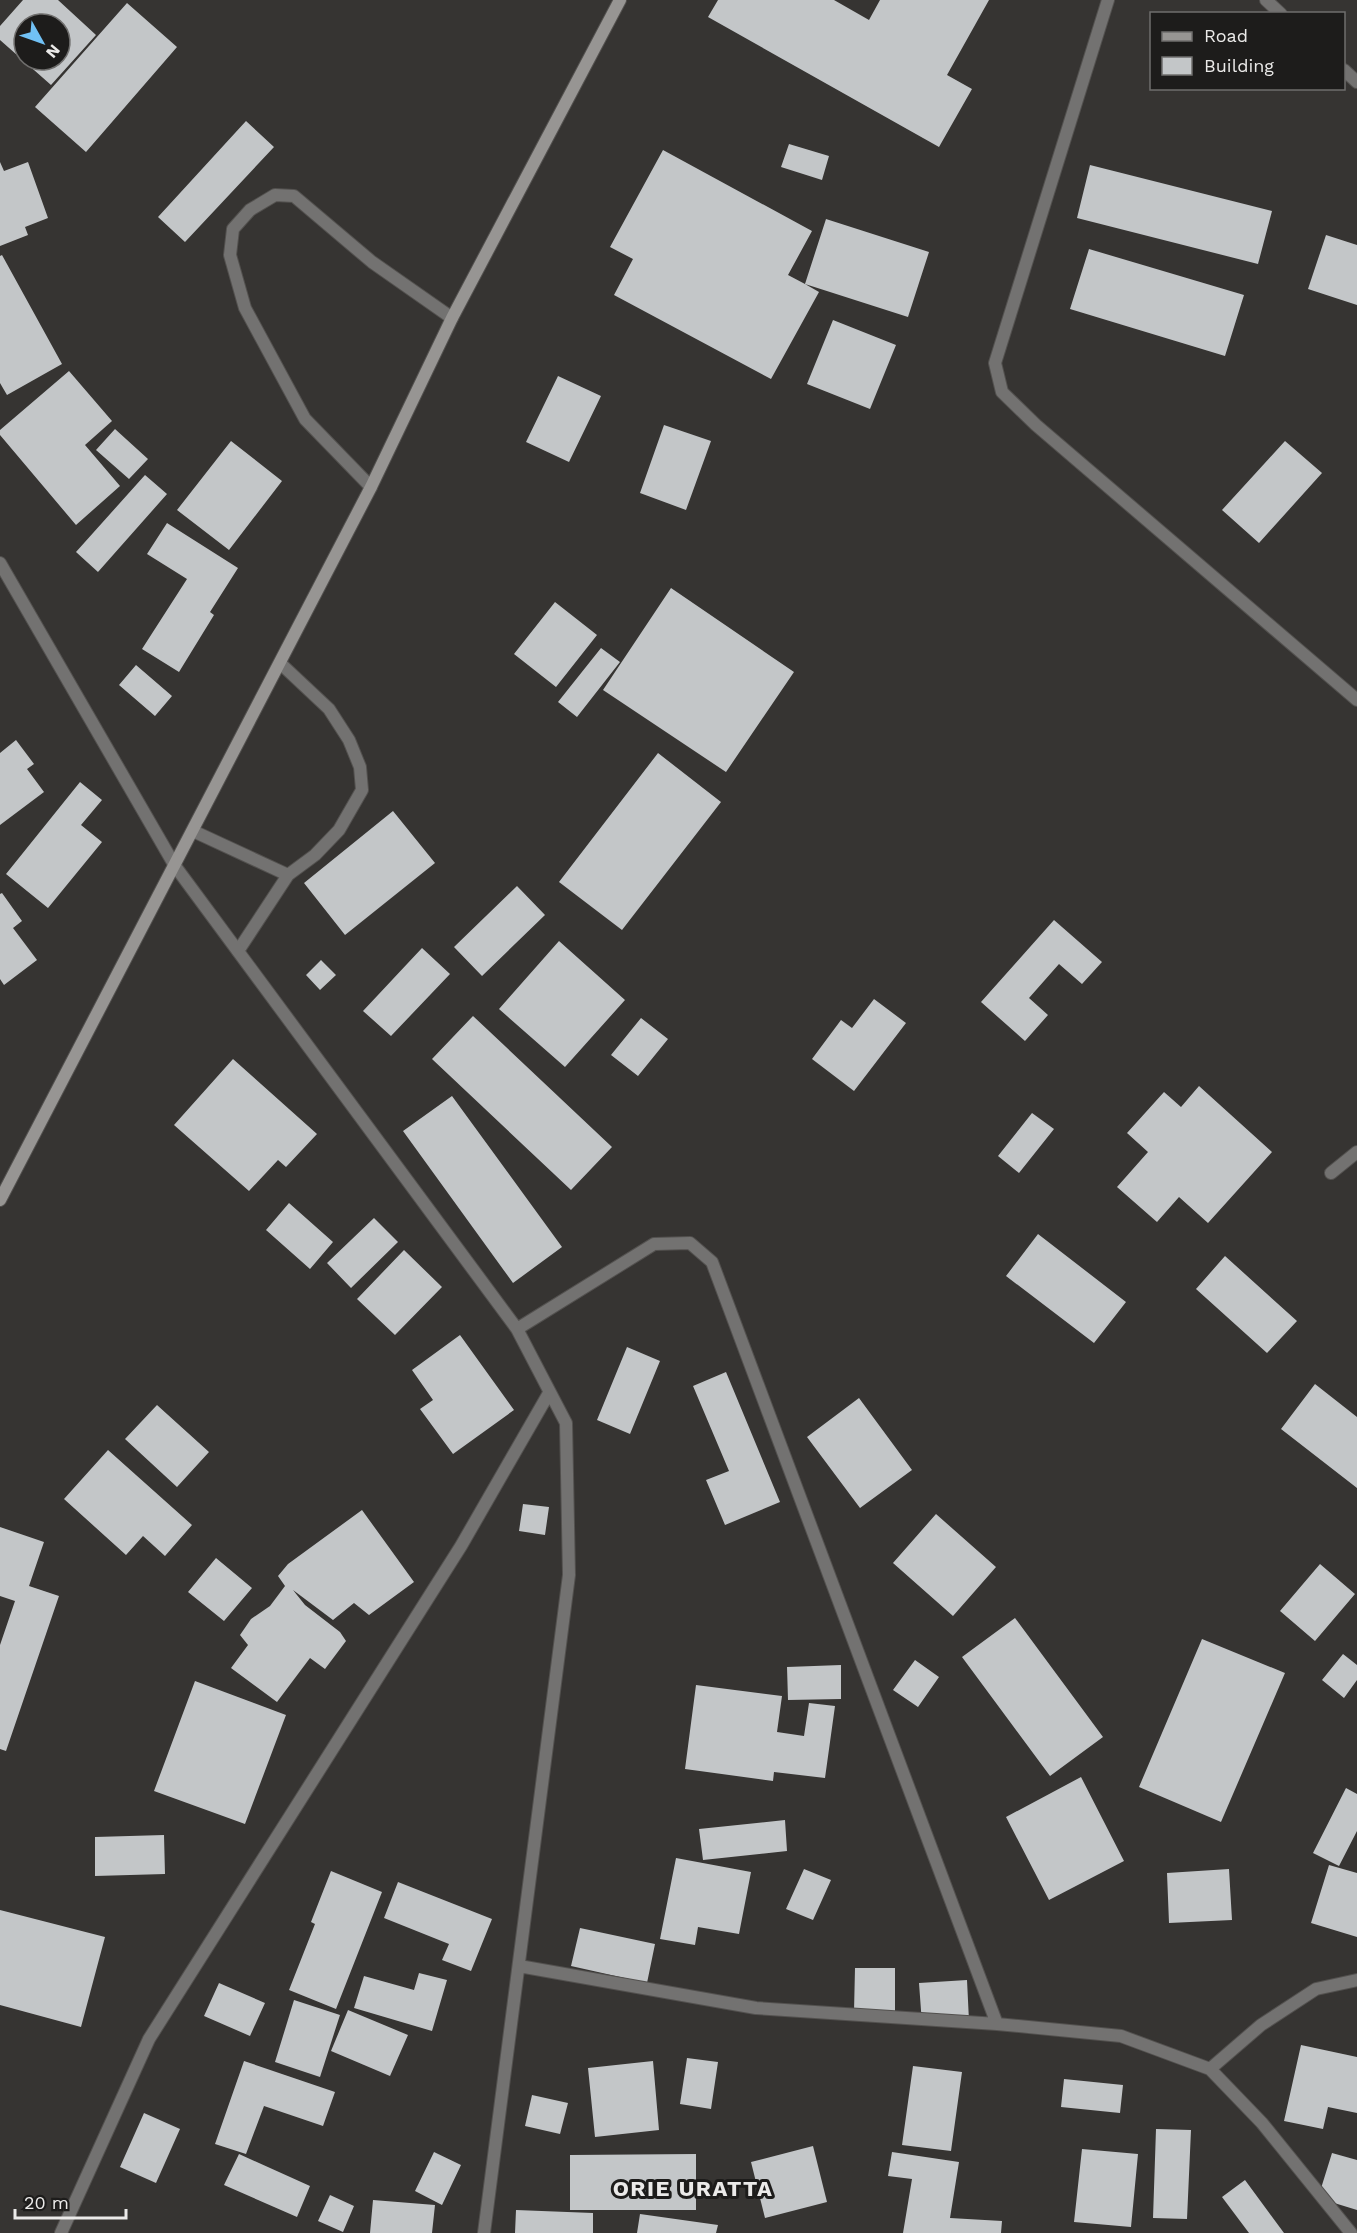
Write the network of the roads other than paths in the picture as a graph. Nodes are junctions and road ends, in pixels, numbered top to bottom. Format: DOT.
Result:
graph roads {
  1 [pos="620,0"];
  2 [pos="1108,0"];
  3 [pos="1266,0"];
  4 [pos="1279,12"];
  5 [pos="1345,71"];
  6 [pos="1357,82"];
  7 [pos="452,318"];
  8 [pos="371,487"];
  9 [pos="0,563"];
  10 [pos="280,663"];
  11 [pos="1357,700"];
  12 [pos="193,831"];
  13 [pos="175,866"];
  14 [pos="288,875"];
  15 [pos="238,951"];
  16 [pos="1357,1152"];
  17 [pos="1331,1173"];
  18 [pos="0,1200"];
  19 [pos="517,1329"];
  20 [pos="549,1393"];
  21 [pos="519,1966"];
  22 [pos="1357,1980"];
  23 [pos="997,2024"];
  24 [pos="1210,2069"];
  25 [pos="1357,2224"];
  26 [pos="1347,2229"];
  27 [pos="61,2233"];
  28 [pos="484,2233"];
  1 -- 7 [label="main road"];
  2 -- 11 [label="street"];
  3 -- 4 [label="street"];
  5 -- 6 [label="street"];
  7 -- 8 [label="main road"];
  7 -- 8 [label="street"];
  8 -- 10 [label="main road"];
  9 -- 13 [label="street"];
  10 -- 12 [label="main road"];
  10 -- 14 [label="street"];
  12 -- 13 [label="main road"];
  12 -- 14 [label="street"];
  13 -- 15 [label="street"];
  13 -- 18 [label="main road"];
  14 -- 15 [label="street"];
  15 -- 19 [label="street"];
  16 -- 17 [label="street"];
  19 -- 20 [label="street"];
  19 -- 23 [label="street"];
  20 -- 21 [label="street"];
  20 -- 27 [label="street"];
  21 -- 23 [label="street"];
  21 -- 28 [label="street"];
  22 -- 24 [label="street"];
  23 -- 24 [label="street"];
  24 -- 26 [label="street"];
  25 -- 26 [label="street"];
}
